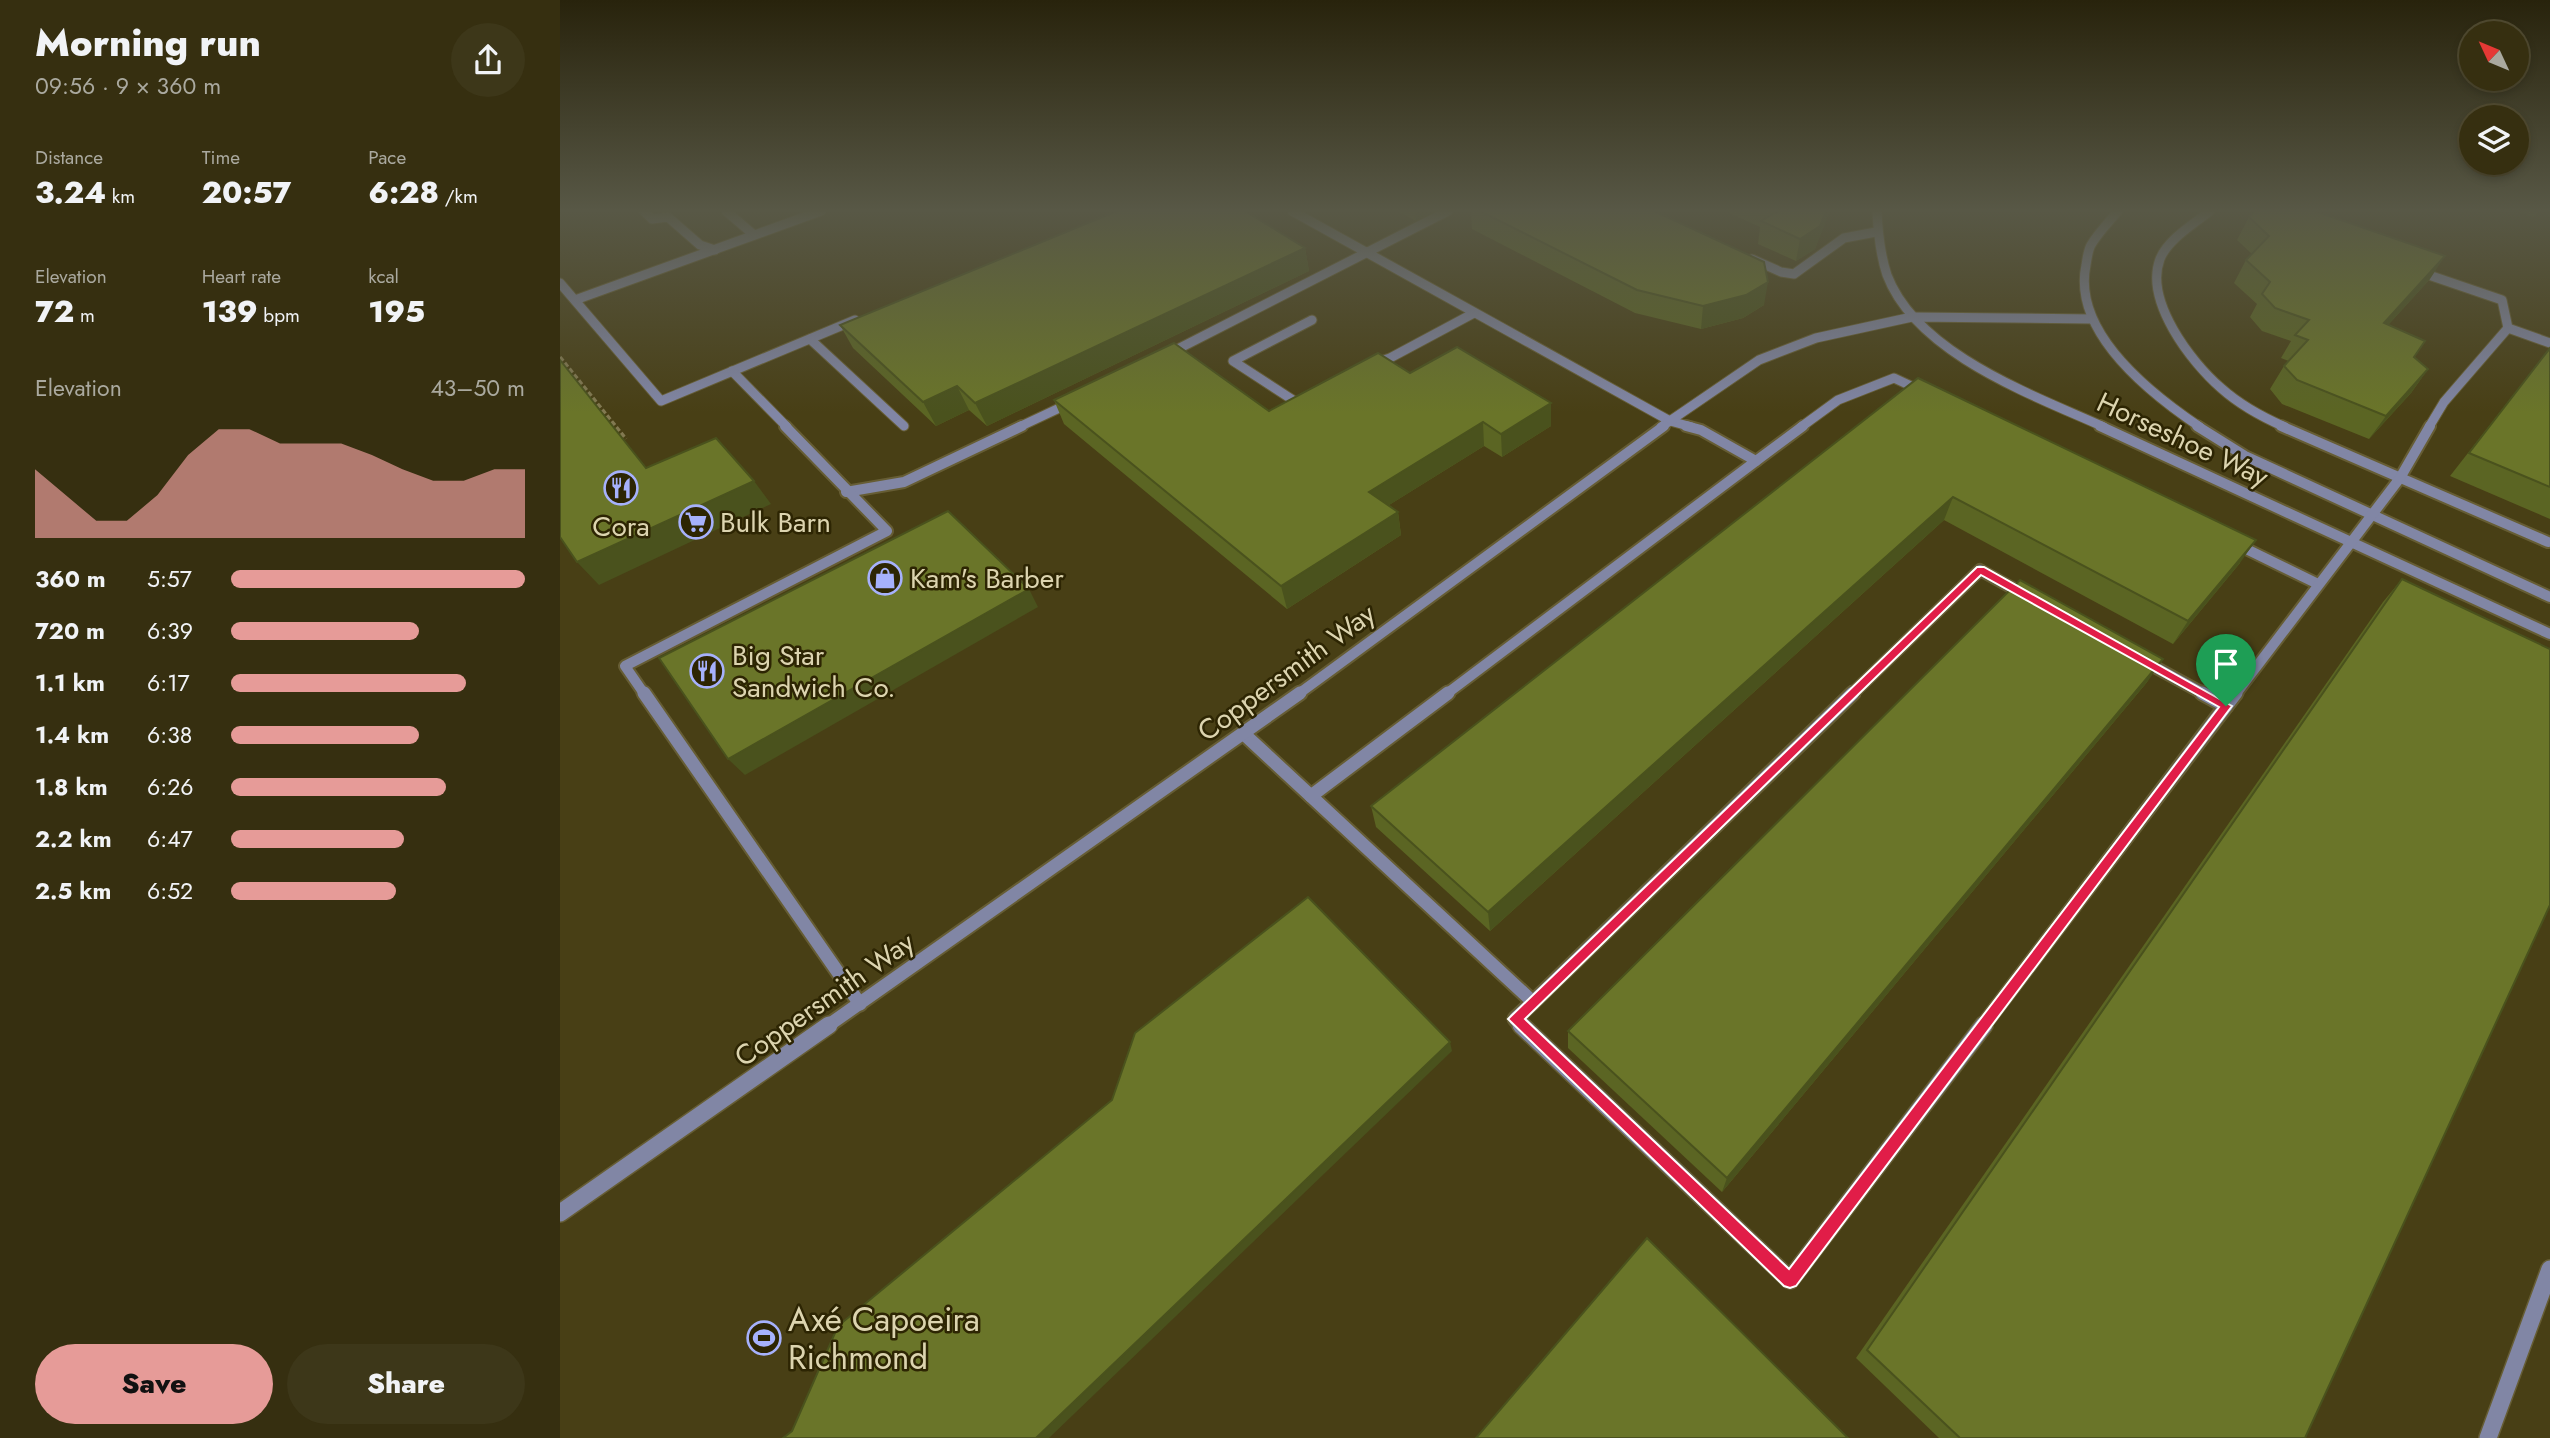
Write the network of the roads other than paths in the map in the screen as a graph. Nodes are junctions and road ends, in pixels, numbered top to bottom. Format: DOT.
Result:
graph roads {
  1 [pos="636,278"];
  2 [pos="1320,278"];
  3 [pos="1412,278"];
  4 [pos="1888,278"];
  5 [pos="2084,278"];
  6 [pos="2156,278"];
  7 [pos="2439,278"];
  8 [pos="560,283"];
  9 [pos="575,300"];
  10 [pos="1475,313"];
  11 [pos="867,315"];
  12 [pos="1912,317"];
  13 [pos="2092,318"];
  14 [pos="1312,320"];
  15 [pos="2508,328"];
  16 [pos="810,339"];
  17 [pos="2550,343"];
  18 [pos="1160,358"];
  19 [pos="1361,368"];
  20 [pos="732,371"];
  21 [pos="1313,394"];
  22 [pos="1086,395"];
  23 [pos="1931,396"];
  24 [pos="1670,421"];
  25 [pos="904,426"];
  26 [pos="1756,461"];
  27 [pos="2400,478"];
  28 [pos="846,492"];
  29 [pos="2371,515"];
  30 [pos="2231,541"];
  31 [pos="2351,541"];
  32 [pos="2548,542"];
  33 [pos="2318,584"];
  34 [pos="2550,597"];
  35 [pos="2039,602"];
  36 [pos="2550,634"];
  37 [pos="2132,654"];
  38 [pos="2226,706"];
  39 [pos="1244,734"];
  40 [pos="1311,796"];
  41 [pos="1533,1002"];
  42 [pos="860,1004"];
  43 [pos="560,1213"];
  44 [pos="2550,1269"];
  45 [pos="2488,1438"];
  1 -- 9 [label="street"];
  2 -- 18 [label="street"];
  3 -- 10 [label="street"];
  4 -- 12 [label="street, Horseshoe Way"];
  5 -- 13 [label="street, Horseshoe Way"];
  6 -- 27 [label="street"];
  7 -- 15 [label="street"];
  8 -- 9 [label="street"];
  9 -- 20 [label="street"];
  10 -- 19 [label="street"];
  10 -- 24 [label="street"];
  11 -- 16 [label="street"];
  12 -- 13 [label="street, Coppersmith Way"];
  12 -- 24 [label="street, Coppersmith Way"];
  12 -- 31 [label="street, Horseshoe Way"];
  13 -- 29 [label="street, Horseshoe Way"];
  14 -- 21 [label="street"];
  15 -- 17 [label="street"];
  15 -- 27 [label="street"];
  16 -- 20 [label="street"];
  16 -- 25 [label="street"];
  20 -- 28 [label="street"];
  22 -- 28 [label="street"];
  23 -- 26 [label="street"];
  24 -- 26 [label="street"];
  24 -- 39 [label="street, Coppersmith Way"];
  26 -- 40 [label="street"];
  27 -- 29 [label="street"];
  27 -- 32 [label="street"];
  28 -- 42 [label="street"];
  29 -- 31 [label="street"];
  29 -- 34 [label="street, Horseshoe Way"];
  30 -- 33 [label="street"];
  31 -- 33 [label="street"];
  31 -- 36 [label="street, Horseshoe Way"];
  33 -- 38 [label="street"];
  35 -- 41 [label="street"];
  37 -- 38 [label="street"];
  38 -- 41 [label="street"];
  39 -- 40 [label="street"];
  39 -- 42 [label="street, Coppersmith Way"];
  40 -- 41 [label="street"];
  42 -- 43 [label="street, Coppersmith Way"];
  44 -- 45 [label="street"];
}
